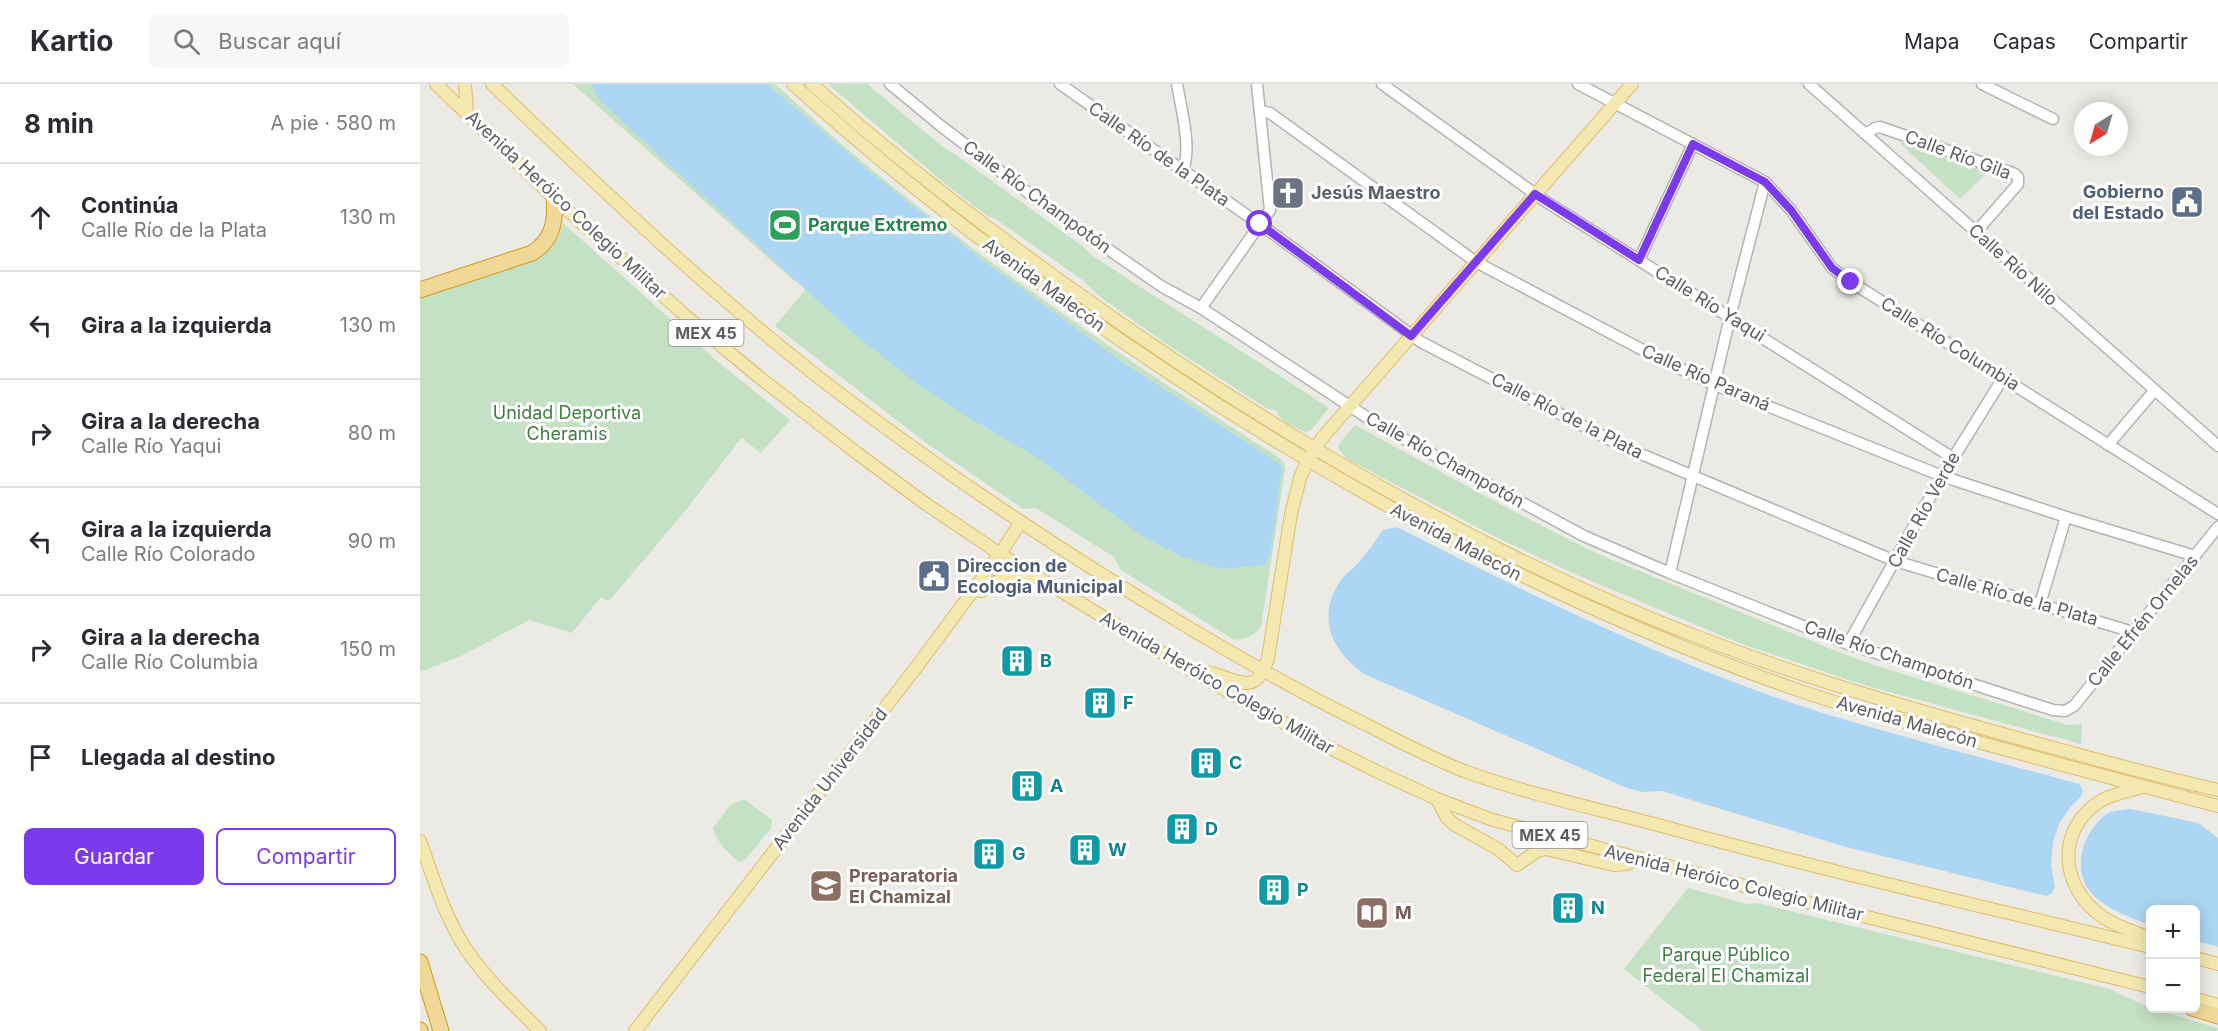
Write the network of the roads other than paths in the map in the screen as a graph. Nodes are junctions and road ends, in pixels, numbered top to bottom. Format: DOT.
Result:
graph roads {
  1 [pos="436,84"];
  2 [pos="465,84"];
  3 [pos="492,84"];
  4 [pos="793,84"];
  5 [pos="812,84"];
  6 [pos="890,84"];
  7 [pos="1060,84"];
  8 [pos="1177,84"];
  9 [pos="1257,84"];
  10 [pos="1382,84"];
  11 [pos="1578,84"];
  12 [pos="1632,84"];
  13 [pos="1809,84"];
  14 [pos="1982,84"];
  15 [pos="1615,104"];
  16 [pos="1260,111"];
  17 [pos="467,114"];
  18 [pos="2053,118"];
  19 [pos="1865,134"];
  20 [pos="1693,144"];
  21 [pos="1183,170"];
  22 [pos="1765,182"];
  23 [pos="1535,194"];
  24 [pos="555,198"];
  25 [pos="1260,224"];
  26 [pos="1976,232"];
  27 [pos="1639,260"];
  28 [pos="1476,262"];
  29 [pos="420,290"];
  30 [pos="1201,308"];
  31 [pos="1730,317"];
  32 [pos="1411,336"];
  33 [pos="2003,378"];
  34 [pos="1715,385"];
  35 [pos="2154,391"];
  36 [pos="1350,406"];
  37 [pos="2108,445"];
  38 [pos="2218,446"];
  39 [pos="1315,449"];
  40 [pos="1953,458"];
  41 [pos="1307,462"];
  42 [pos="1694,476"];
  43 [pos="1942,476"];
  44 [pos="2218,514"];
  45 [pos="2066,517"];
  46 [pos="1020,523"];
  47 [pos="2218,527"];
  48 [pos="1000,554"];
  49 [pos="2195,556"];
  50 [pos="1895,561"];
  51 [pos="1670,573"];
  52 [pos="1038,577"];
  53 [pos="974,590"];
  54 [pos="2040,604"];
  55 [pos="2133,632"];
  56 [pos="1848,644"];
  57 [pos="1192,671"];
  58 [pos="1263,671"];
  59 [pos="2065,711"];
  60 [pos="2143,787"];
  61 [pos="2218,790"];
  62 [pos="1437,799"];
  63 [pos="2218,806"];
  64 [pos="420,842"];
  65 [pos="1639,858"];
  66 [pos="2146,936"];
  67 [pos="2146,946"];
  68 [pos="2200,959"];
  69 [pos="420,962"];
  70 [pos="2218,964"];
  71 [pos="2146,986"];
  72 [pos="2200,1000"];
  73 [pos="2218,1005"];
  74 [pos="2200,1010"];
  75 [pos="2218,1016"];
  76 [pos="441,1031"];
  77 [pos="540,1031"];
  78 [pos="635,1031"];
  1 -- 17 [label="main road, Avenida Heróico Colegio Militar / MEX 45"];
  2 -- 17 [label="main road"];
  3 -- 46 [label="main road, Avenida Heróico Colegio Militar / MEX 45"];
  4 -- 41 [label="main road, Avenida Malecón"];
  5 -- 39 [label="main road, Avenida Malecón"];
  6 -- 30 [label="street, Calle Río Champotón"];
  7 -- 21 [label="street, Calle Río de la Plata"];
  8 -- 21 [label="street"];
  9 -- 16 [label="street"];
  10 -- 23 [label="street, Calle Río Yaqui"];
  11 -- 15 [label="street, Calle Río Columbia"];
  12 -- 15 [label="main road"];
  13 -- 19 [label="street, Calle Río Nilo"];
  14 -- 18 [label="street"];
  15 -- 20 [label="street, Calle Río Columbia"];
  15 -- 23 [label="main road"];
  16 -- 25 [label="street"];
  16 -- 28 [label="street, Calle Río Paraná"];
  17 -- 24 [label="main road, Avenida Heróico Colegio Militar / MEX 45"];
  19 -- 26 [label="street, Calle Río Nilo"];
  19 -- 26 [label="street, Calle Río Gila"];
  20 -- 22 [label="street, Calle Río Columbia"];
  20 -- 27 [label="street"];
  21 -- 25 [label="street, Calle Río de la Plata"];
  22 -- 31 [label="street"];
  22 -- 33 [label="street, Calle Río Columbia"];
  23 -- 27 [label="street, Calle Río Yaqui"];
  23 -- 28 [label="main road"];
  24 -- 29 [label="highway"];
  24 -- 48 [label="main road, Avenida Heróico Colegio Militar / MEX 45"];
  25 -- 30 [label="street"];
  25 -- 32 [label="street, Calle Río de la Plata"];
  26 -- 35 [label="street, Calle Río Nilo"];
  27 -- 31 [label="street, Calle Río Yaqui"];
  28 -- 32 [label="main road"];
  28 -- 34 [label="street, Calle Río Paraná"];
  30 -- 36 [label="street, Calle Río Champotón"];
  31 -- 34 [label="street"];
  31 -- 40 [label="street, Calle Río Yaqui"];
  32 -- 36 [label="main road"];
  32 -- 42 [label="street, Calle Río de la Plata"];
  33 -- 37 [label="street, Calle Río Columbia"];
  33 -- 40 [label="street, Calle Río Verde"];
  34 -- 42 [label="street"];
  34 -- 43 [label="street, Calle Río Paraná"];
  35 -- 37 [label="street"];
  35 -- 38 [label="street, Calle Río Nilo"];
  36 -- 39 [label="main road"];
  36 -- 51 [label="street, Calle Río Champotón"];
  37 -- 44 [label="street, Calle Río Columbia"];
  39 -- 41 [label="main road"];
  39 -- 61 [label="main road, Avenida Malecón"];
  40 -- 43 [label="street, Calle Río Verde"];
  41 -- 58 [label="main road"];
  41 -- 60 [label="main road, Avenida Malecón"];
  42 -- 50 [label="street, Calle Río de la Plata"];
  42 -- 51 [label="street"];
  43 -- 45 [label="street, Calle Río Paraná"];
  43 -- 50 [label="street, Calle Río Verde"];
  45 -- 49 [label="street, Calle Río Paraná"];
  45 -- 54 [label="street"];
  46 -- 48 [label="main road, Avenida Universidad"];
  46 -- 58 [label="main road, Avenida Heróico Colegio Militar / MEX 45"];
  47 -- 49 [label="street, Calle Efrén Ornelas"];
  48 -- 52 [label="main road, Avenida Heróico Colegio Militar / MEX 45"];
  48 -- 53 [label="main road, Avenida Universidad"];
  49 -- 55 [label="street, Calle Efrén Ornelas"];
  50 -- 54 [label="street, Calle Río de la Plata"];
  50 -- 56 [label="street, Calle Río Verde"];
  51 -- 56 [label="street, Calle Río Champotón"];
  52 -- 53 [label="main road"];
  52 -- 57 [label="main road, Avenida Heróico Colegio Militar / MEX 45"];
  53 -- 78 [label="main road, Avenida Universidad"];
  54 -- 55 [label="street, Calle Río de la Plata"];
  55 -- 59 [label="street, Calle Efrén Ornelas"];
  56 -- 59 [label="street, Calle Río Champotón"];
  57 -- 58 [label="main road"];
  57 -- 62 [label="main road, Avenida Heróico Colegio Militar / MEX 45"];
  58 -- 67 [label="main road, Avenida Heróico Colegio Militar / MEX 45"];
  60 -- 63 [label="main road, Avenida Malecón"];
  60 -- 66 [label="main road"];
  62 -- 65 [label="main road, Avenida Heróico Colegio Militar / MEX 45"];
  62 -- 65 [label="main road"];
  64 -- 77 [label="main road"];
  65 -- 71 [label="main road, Avenida Heróico Colegio Militar / MEX 45"];
  68 -- 70 [label="main road"];
  69 -- 76 [label="highway"];
  72 -- 73 [label="main road"];
  74 -- 75 [label="highway"];
}
